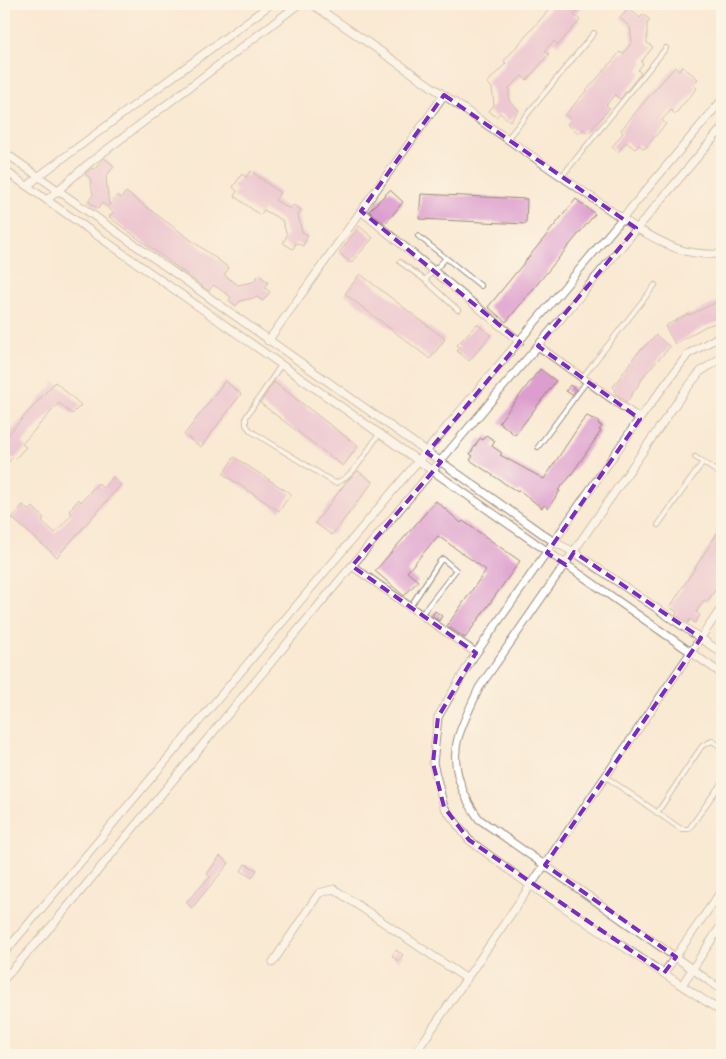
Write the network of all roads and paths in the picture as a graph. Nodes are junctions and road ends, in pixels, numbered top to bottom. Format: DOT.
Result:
graph roads {
  1 [pos="271,4"];
  2 [pos="299,4"];
  3 [pos="312,4"];
  4 [pos="594,33"];
  5 [pos="666,48"];
  6 [pos="444,95"];
  7 [pos="722,100"];
  8 [pos="722,128"];
  9 [pos="507,139"];
  10 [pos="4,152"];
  11 [pos="4,170"];
  12 [pos="39,176"];
  13 [pos="562,177"];
  14 [pos="28,186"];
  15 [pos="59,190"];
  16 [pos="47,200"];
  17 [pos="361,211"];
  18 [pos="623,219"];
  19 [pos="636,228"];
  20 [pos="418,236"];
  21 [pos="722,254"];
  22 [pos="446,258"];
  23 [pos="400,262"];
  24 [pos="433,270"];
  25 [pos="425,280"];
  26 [pos="655,285"];
  27 [pos="481,286"];
  28 [pos="458,310"];
  29 [pos="722,334"];
  30 [pos="268,341"];
  31 [pos="520,342"];
  32 [pos="538,346"];
  33 [pos="722,357"];
  34 [pos="281,365"];
  35 [pos="585,380"];
  36 [pos="640,419"];
  37 [pos="379,434"];
  38 [pos="538,447"];
  39 [pos="427,453"];
  40 [pos="695,457"];
  41 [pos="419,462"];
  42 [pos="441,462"];
  43 [pos="703,462"];
  44 [pos="433,472"];
  45 [pos="722,475"];
  46 [pos="658,525"];
  47 [pos="554,542"];
  48 [pos="547,552"];
  49 [pos="574,552"];
  50 [pos="566,565"];
  51 [pos="352,566"];
  52 [pos="410,607"];
  53 [pos="722,607"];
  54 [pos="421,615"];
  55 [pos="701,638"];
  56 [pos="691,653"];
  57 [pos="476,654"];
  58 [pos="722,654"];
  59 [pos="722,674"];
  60 [pos="722,752"];
  61 [pos="606,776"];
  62 [pos="722,782"];
  63 [pos="657,813"];
  64 [pos="545,865"];
  65 [pos="532,884"];
  66 [pos="722,890"];
  67 [pos="722,924"];
  68 [pos="4,953"];
  69 [pos="676,957"];
  70 [pos="273,962"];
  71 [pos="691,968"];
  72 [pos="664,974"];
  73 [pos="4,979"];
  74 [pos="466,979"];
  75 [pos="682,985"];
  76 [pos="722,990"];
  77 [pos="722,1012"];
  78 [pos="414,1055"];
  1 -- 12 [label="street"];
  2 -- 15 [label="street"];
  3 -- 6 [label="street"];
  4 -- 9 [label="lane"];
  5 -- 13 [label="lane"];
  6 -- 9 [label="street"];
  6 -- 17 [label="street"];
  7 -- 18 [label="street"];
  8 -- 19 [label="street"];
  9 -- 13 [label="street"];
  10 -- 12 [label="street"];
  11 -- 14 [label="street"];
  12 -- 14 [label="street"];
  12 -- 15 [label="street"];
  13 -- 18 [label="street"];
  14 -- 16 [label="street"];
  15 -- 16 [label="street"];
  15 -- 30 [label="street"];
  16 -- 34 [label="street"];
  17 -- 24 [label="street"];
  17 -- 30 [label="street"];
  18 -- 19 [label="street"];
  18 -- 31 [label="street"];
  19 -- 21 [label="street"];
  19 -- 32 [label="street"];
  20 -- 22 [label="lane"];
  22 -- 24 [label="lane"];
  22 -- 27 [label="lane"];
  23 -- 25 [label="lane"];
  24 -- 25 [label="lane"];
  24 -- 31 [label="street"];
  25 -- 28 [label="lane"];
  26 -- 35 [label="lane"];
  29 -- 36 [label="street"];
  30 -- 39 [label="street"];
  31 -- 39 [label="street"];
  32 -- 35 [label="street"];
  32 -- 42 [label="street"];
  33 -- 49 [label="street"];
  34 -- 37 [label="street"];
  34 -- 37 [label="lane"];
  35 -- 36 [label="street"];
  35 -- 38 [label="lane"];
  36 -- 47 [label="street"];
  37 -- 41 [label="street"];
  39 -- 41 [label="street"];
  39 -- 42 [label="street"];
  40 -- 43 [label="lane"];
  41 -- 44 [label="street"];
  41 -- 68 [label="street"];
  42 -- 44 [label="street"];
  42 -- 47 [label="street"];
  43 -- 45 [label="lane"];
  43 -- 46 [label="lane"];
  44 -- 48 [label="street"];
  44 -- 51 [label="street"];
  47 -- 48 [label="street"];
  47 -- 49 [label="street"];
  48 -- 50 [label="street"];
  48 -- 57 [label="street"];
  49 -- 50 [label="street"];
  49 -- 55 [label="street"];
  50 -- 56 [label="street"];
  50 -- 64 [label="street"];
  51 -- 52 [label="street"];
  51 -- 73 [label="street"];
  52 -- 54 [label="street"];
  52 -- 54 [label="lane"];
  53 -- 55 [label="street"];
  54 -- 57 [label="street"];
  55 -- 56 [label="street"];
  55 -- 58 [label="street"];
  56 -- 59 [label="street"];
  56 -- 61 [label="street"];
  57 -- 65 [label="street"];
  60 -- 63 [label="lane"];
  61 -- 63 [label="lane"];
  61 -- 64 [label="street"];
  62 -- 63 [label="lane"];
  64 -- 65 [label="street"];
  64 -- 69 [label="street"];
  65 -- 72 [label="street"];
  65 -- 74 [label="street"];
  66 -- 69 [label="street"];
  67 -- 71 [label="street"];
  69 -- 71 [label="street"];
  69 -- 72 [label="street"];
  70 -- 74 [label="street"];
  71 -- 75 [label="street"];
  71 -- 76 [label="street"];
  72 -- 75 [label="street"];
  74 -- 78 [label="street"];
  75 -- 77 [label="street"];
}
